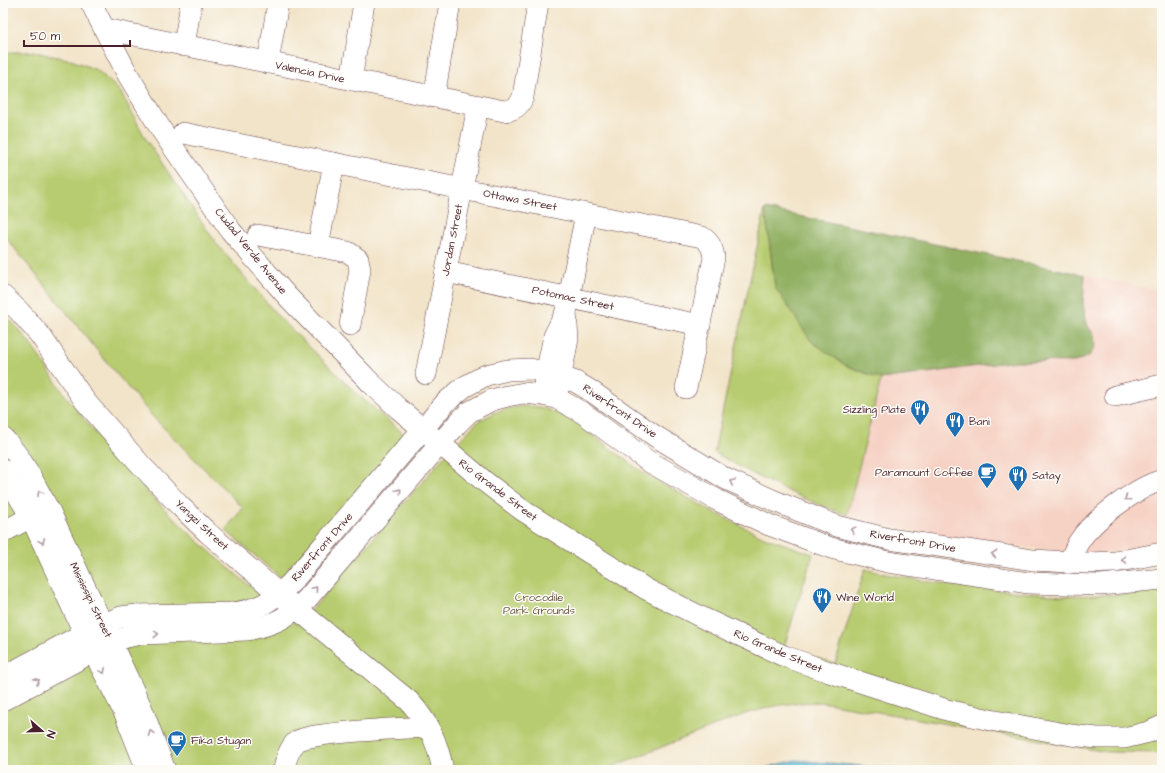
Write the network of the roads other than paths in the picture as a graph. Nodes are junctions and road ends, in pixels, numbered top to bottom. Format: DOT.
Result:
graph roads {
  1 [pos="91,3"];
  2 [pos="106,3"];
  3 [pos="191,3"];
  4 [pos="278,3"];
  5 [pos="364,3"];
  6 [pos="450,3"];
  7 [pos="538,3"];
  8 [pos="104,27"];
  9 [pos="184,46"];
  10 [pos="268,63"];
  11 [pos="351,80"];
  12 [pos="434,97"];
  13 [pos="478,106"];
  14 [pos="183,133"];
  15 [pos="334,163"];
  16 [pos="462,189"];
  17 [pos="586,214"];
  18 [pos="258,235"];
  19 [pos="318,246"];
  20 [pos="446,272"];
  21 [pos="3,296"];
  22 [pos="568,305"];
  23 [pos="350,325"];
  24 [pos="700,325"];
  25 [pos="426,374"];
  26 [pos="553,374"];
  27 [pos="1162,385"];
  28 [pos="686,388"];
  29 [pos="549,396"];
  30 [pos="1115,396"];
  31 [pos="423,429"];
  32 [pos="3,438"];
  33 [pos="440,444"];
  34 [pos="3,470"];
  35 [pos="1162,480"];
  36 [pos="32,517"];
  37 [pos="3,532"];
  38 [pos="1162,553"];
  39 [pos="1033,560"];
  40 [pos="1069,563"];
  41 [pos="1162,579"];
  42 [pos="1029,583"];
  43 [pos="279,594"];
  44 [pos="296,609"];
  45 [pos="107,633"];
  46 [pos="89,642"];
  47 [pos="3,677"];
  48 [pos="3,700"];
  49 [pos="429,726"];
  50 [pos="1162,726"];
  51 [pos="147,770"];
  52 [pos="165,770"];
  53 [pos="284,770"];
  54 [pos="444,770"];
  1 -- 8 [label="street, Ciudad Verde Avenue"];
  2 -- 8 [label="street"];
  3 -- 9 [label="street"];
  4 -- 10 [label="street"];
  5 -- 11 [label="street"];
  6 -- 12 [label="street"];
  7 -- 13 [label="street, Valencia Drive"];
  8 -- 9 [label="street, Valencia Drive"];
  8 -- 31 [label="street, Ciudad Verde Avenue"];
  9 -- 10 [label="street, Valencia Drive"];
  10 -- 11 [label="street, Valencia Drive"];
  11 -- 12 [label="street, Valencia Drive"];
  12 -- 13 [label="street, Valencia Drive"];
  13 -- 16 [label="street, Jordan Street"];
  14 -- 15 [label="street, Ottawa Street"];
  15 -- 16 [label="street, Ottawa Street"];
  15 -- 19 [label="street"];
  16 -- 17 [label="street, Ottawa Street"];
  16 -- 20 [label="street, Jordan Street"];
  17 -- 22 [label="street"];
  17 -- 24 [label="street, Ottawa Street"];
  18 -- 19 [label="street"];
  19 -- 23 [label="street"];
  20 -- 22 [label="street, Potomac Street"];
  20 -- 25 [label="street, Jordan Street"];
  21 -- 43 [label="street, Yangzi Street"];
  22 -- 24 [label="street, Potomac Street"];
  22 -- 26 [label="street"];
  24 -- 28 [label="street, Ottawa Street"];
  26 -- 29 [label="street"];
  26 -- 31 [label="street, Riverfront Drive"];
  39 -- 26 [label="street, Riverfront Drive, one-way"];
  27 -- 30 [label="street"];
  29 -- 33 [label="street, Riverfront Drive"];
  29 -- 42 [label="street, Riverfront Drive"];
  31 -- 33 [label="street, Ciudad Verde Avenue"];
  31 -- 43 [label="street, Riverfront Drive"];
  45 -- 32 [label="street, Mississipi Street, one-way"];
  44 -- 33 [label="street, Riverfront Drive, one-way"];
  33 -- 50 [label="street, Rio Grande Street"];
  34 -- 36 [label="street, Mississipi Street"];
  35 -- 40 [label="street, one-way"];
  36 -- 37 [label="street"];
  36 -- 46 [label="street, Mississipi Street, one-way"];
  38 -- 40 [label="street, Riverfront Drive, one-way"];
  39 -- 40 [label="street, Riverfront Drive"];
  39 -- 42 [label="street"];
  41 -- 42 [label="street, Riverfront Drive"];
  43 -- 44 [label="street, Yangzi Street"];
  43 -- 45 [label="street, Riverfront Drive"];
  45 -- 44 [label="street, Riverfront Drive, one-way"];
  44 -- 49 [label="street, Yangzi Street"];
  45 -- 46 [label="street, Riverfront Drive"];
  52 -- 45 [label="street, Mississipi Street, one-way"];
  46 -- 47 [label="street, Riverfront Drive"];
  48 -- 46 [label="street, Riverfront Drive, one-way"];
  46 -- 51 [label="street, Mississipi Street, one-way"];
  49 -- 53 [label="street"];
  49 -- 54 [label="street, Yangzi Street"];
}
